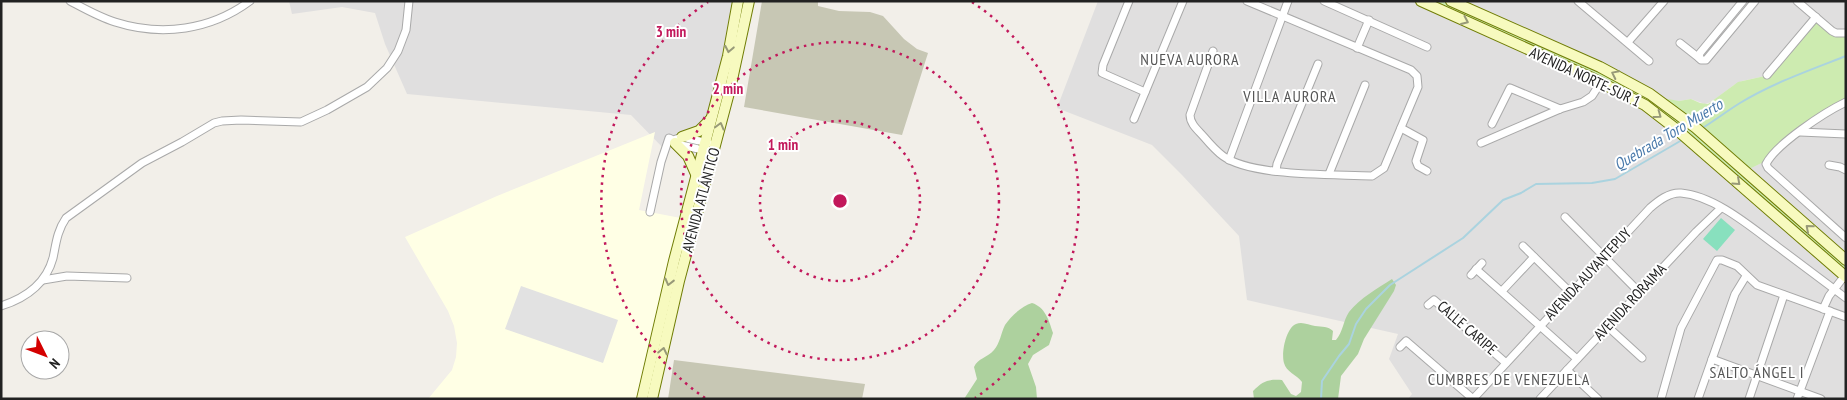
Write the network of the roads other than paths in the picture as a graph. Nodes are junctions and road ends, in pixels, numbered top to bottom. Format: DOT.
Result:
graph roads {
  1 [pos="70,1"];
  2 [pos="250,1"];
  3 [pos="409,1"];
  4 [pos="738,1"];
  5 [pos="749,1"];
  6 [pos="1129,1"];
  7 [pos="1183,1"];
  8 [pos="1247,1"];
  9 [pos="1288,1"];
  10 [pos="1324,1"];
  11 [pos="1420,1"];
  12 [pos="1451,1"];
  13 [pos="1579,1"];
  14 [pos="1664,1"];
  15 [pos="1743,1"];
  16 [pos="1755,1"];
  17 [pos="1797,1"];
  18 [pos="1733,13"];
  19 [pos="1282,16"];
  20 [pos="1816,17"];
  21 [pos="1740,19"];
  22 [pos="1369,20"];
  23 [pos="1846,33"];
  24 [pos="1628,42"];
  25 [pos="1680,43"];
  26 [pos="1427,47"];
  27 [pos="1357,48"];
  28 [pos="1213,51"];
  29 [pos="1699,58"];
  30 [pos="1650,61"];
  31 [pos="1318,64"];
  32 [pos="1767,74"];
  33 [pos="1601,82"];
  34 [pos="1365,85"];
  35 [pos="1145,92"];
  36 [pos="1846,102"];
  37 [pos="1560,109"];
  38 [pos="712,118"];
  39 [pos="1134,119"];
  40 [pos="1492,124"];
  41 [pos="1401,128"];
  42 [pos="1799,132"];
  43 [pos="1846,134"];
  44 [pos="677,140"];
  45 [pos="1481,143"];
  46 [pos="709,148"];
  47 [pos="1229,160"];
  48 [pos="1829,165"];
  49 [pos="1846,170"];
  50 [pos="1427,171"];
  51 [pos="1276,172"];
  52 [pos="696,174"];
  53 [pos="1329,174"];
  54 [pos="1721,208"];
  55 [pos="650,212"];
  56 [pos="1565,217"];
  57 [pos="1846,238"];
  58 [pos="1523,246"];
  59 [pos="1604,256"];
  60 [pos="1534,258"];
  61 [pos="1846,260"];
  62 [pos="1482,263"];
  63 [pos="1476,269"];
  64 [pos="1471,275"];
  65 [pos="1746,276"];
  66 [pos="1845,276"];
  67 [pos="127,278"];
  68 [pos="44,280"];
  69 [pos="1834,289"];
  70 [pos="1502,291"];
  71 [pos="1570,292"];
  72 [pos="1639,292"];
  73 [pos="1784,295"];
  74 [pos="1846,298"];
  75 [pos="1428,305"];
  76 [pos="1,306"];
  77 [pos="1826,310"];
  78 [pos="1846,317"];
  79 [pos="1540,325"];
  80 [pos="1607,326"];
  81 [pos="1400,347"];
  82 [pos="1642,358"];
  83 [pos="1577,359"];
  84 [pos="1712,359"];
  85 [pos="1506,363"];
  86 [pos="1567,370"];
  87 [pos="1756,375"];
  88 [pos="1799,395"];
  89 [pos="642,399"];
  90 [pos="652,399"];
  91 [pos="1473,399"];
  92 [pos="1540,399"];
  93 [pos="1598,399"];
  94 [pos="1662,399"];
  95 [pos="1698,399"];
  96 [pos="1749,399"];
  97 [pos="1820,399"];
  1 -- 2 [label="street"];
  3 -- 68 [label="street"];
  4 -- 38 [label="main road, AVENIDA ATLÁNTICO, one-way"];
  46 -- 5 [label="main road, AVENIDA ATLÁNTICO, one-way"];
  6 -- 35 [label="street"];
  7 -- 35 [label="street"];
  8 -- 19 [label="street"];
  9 -- 19 [label="street"];
  10 -- 22 [label="street"];
  11 -- 33 [label="main road, AVENIDA NORTE-SUR 1, one-way"];
  61 -- 12 [label="main road, AVENIDA NORTE-SUR 1, one-way"];
  13 -- 24 [label="street"];
  14 -- 24 [label="street"];
  15 -- 18 [label="street"];
  16 -- 21 [label="street"];
  17 -- 20 [label="street"];
  18 -- 21 [label="street"];
  18 -- 29 [label="street"];
  19 -- 27 [label="street"];
  19 -- 47 [label="street"];
  20 -- 23 [label="street"];
  20 -- 32 [label="street"];
  21 -- 29 [label="street"];
  22 -- 26 [label="street"];
  22 -- 27 [label="street"];
  24 -- 30 [label="street"];
  25 -- 29 [label="street"];
  27 -- 41 [label="street"];
  28 -- 47 [label="street"];
  31 -- 51 [label="street"];
  33 -- 37 [label="street"];
  33 -- 66 [label="main road, AVENIDA NORTE-SUR 1, one-way"];
  34 -- 53 [label="street"];
  35 -- 39 [label="street"];
  36 -- 42 [label="street"];
  37 -- 40 [label="street"];
  37 -- 45 [label="street"];
  38 -- 44 [label="main road"];
  38 -- 46 [label="main road, AVENIDA ATLÁNTICO"];
  41 -- 50 [label="street"];
  41 -- 53 [label="street"];
  42 -- 43 [label="street"];
  42 -- 57 [label="street"];
  44 -- 46 [label="street"];
  44 -- 52 [label="main road"];
  44 -- 55 [label="street"];
  46 -- 52 [label="main road, AVENIDA ATLÁNTICO"];
  90 -- 46 [label="main road, AVENIDA ATLÁNTICO, one-way"];
  47 -- 51 [label="street"];
  48 -- 49 [label="street"];
  51 -- 53 [label="street"];
  52 -- 89 [label="main road, AVENIDA ATLÁNTICO, one-way"];
  54 -- 59 [label="street, AVENIDA AUYANTEPUY"];
  54 -- 69 [label="street, AVENIDA AUYANTEPUY"];
  54 -- 72 [label="street, AVENIDA RORAIMA"];
  56 -- 59 [label="street"];
  58 -- 60 [label="street"];
  59 -- 71 [label="street, AVENIDA AUYANTEPUY"];
  59 -- 72 [label="street"];
  60 -- 70 [label="street"];
  60 -- 71 [label="street"];
  62 -- 63 [label="street"];
  63 -- 64 [label="street"];
  63 -- 70 [label="street"];
  65 -- 73 [label="street"];
  65 -- 84 [label="street"];
  65 -- 94 [label="street"];
  66 -- 69 [label="street"];
  67 -- 68 [label="street"];
  68 -- 76 [label="street"];
  69 -- 74 [label="street, AVENIDA AUYANTEPUY"];
  69 -- 77 [label="street"];
  70 -- 79 [label="street"];
  71 -- 79 [label="street, AVENIDA AUYANTEPUY"];
  72 -- 80 [label="street, AVENIDA RORAIMA"];
  73 -- 77 [label="street"];
  73 -- 87 [label="street"];
  75 -- 85 [label="street, CALLE CARIPE"];
  77 -- 78 [label="street"];
  77 -- 88 [label="street"];
  79 -- 83 [label="street"];
  79 -- 85 [label="street, AVENIDA AUYANTEPUY"];
  80 -- 82 [label="street"];
  80 -- 83 [label="street, AVENIDA RORAIMA"];
  81 -- 91 [label="street"];
  83 -- 86 [label="street, AVENIDA RORAIMA"];
  84 -- 87 [label="street"];
  84 -- 95 [label="street"];
  85 -- 91 [label="street, AVENIDA AUYANTEPUY"];
  86 -- 92 [label="street, AVENIDA RORAIMA"];
  86 -- 93 [label="street"];
  87 -- 88 [label="street"];
  87 -- 96 [label="street"];
  88 -- 97 [label="street"];
}
